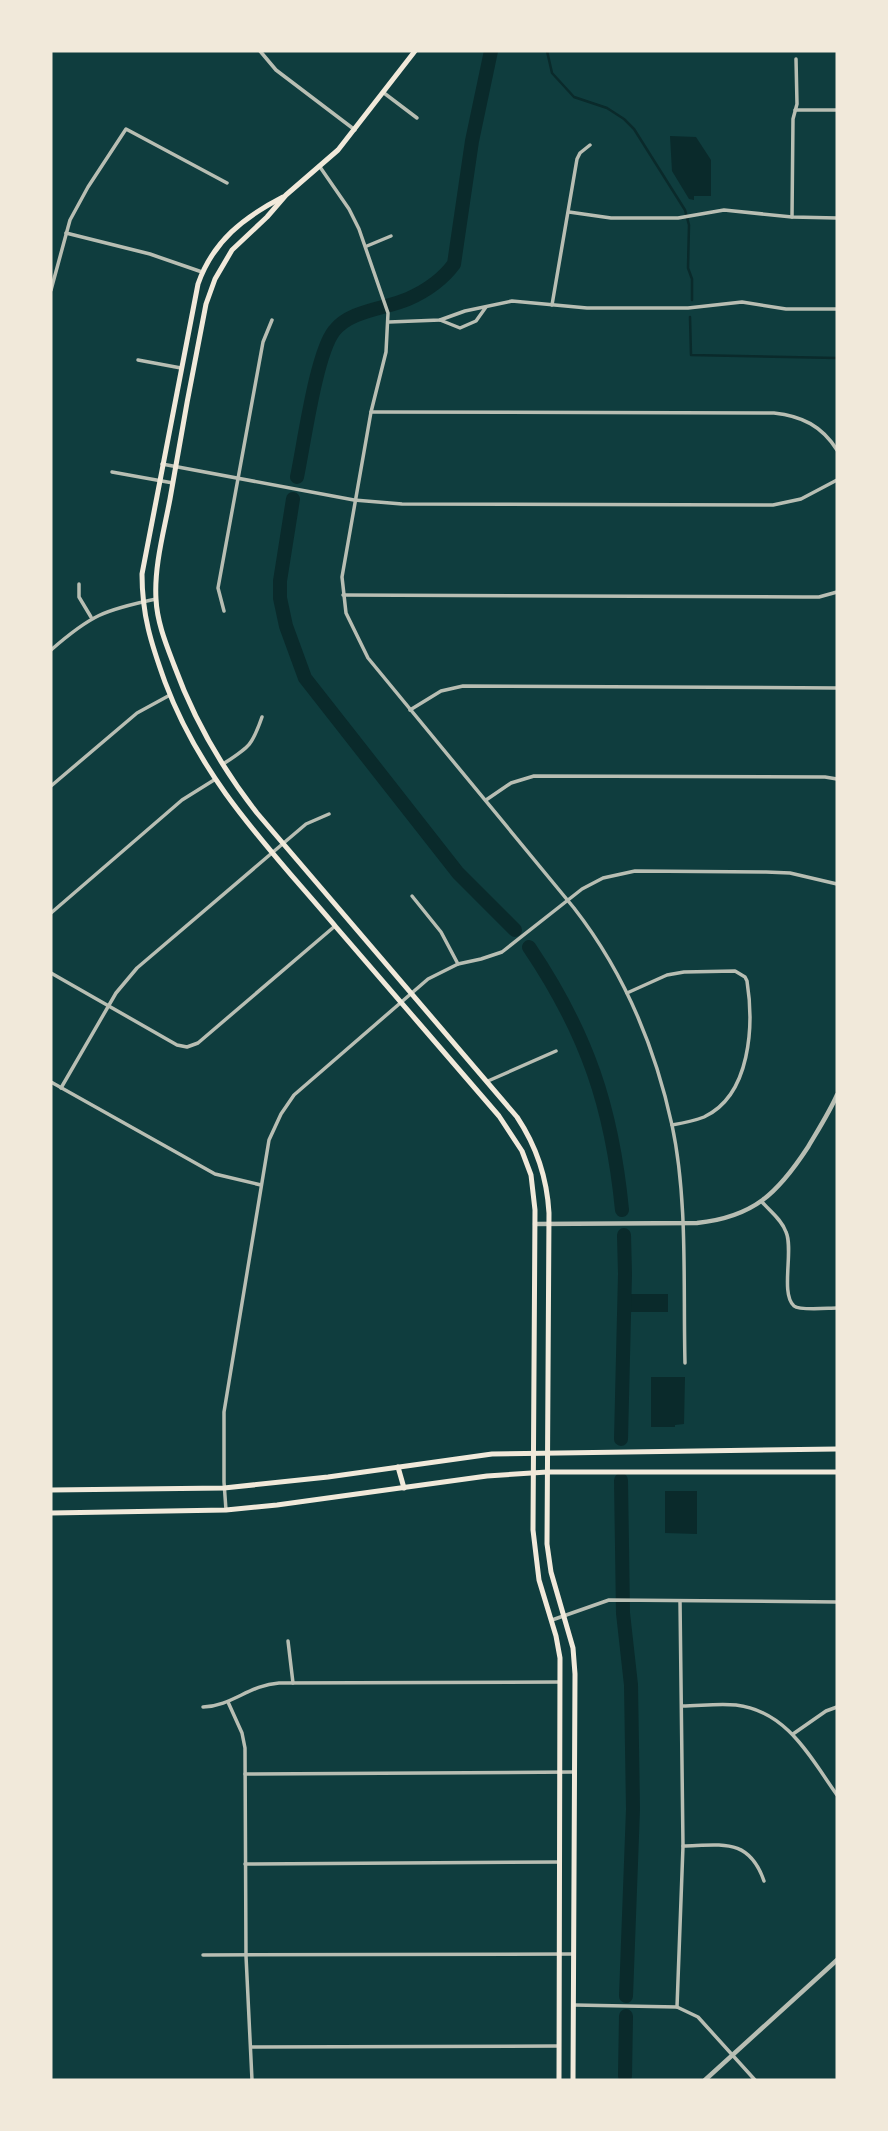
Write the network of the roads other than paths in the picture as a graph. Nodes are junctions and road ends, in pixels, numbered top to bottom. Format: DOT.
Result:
graph roads {
  1 [pos="260,51"];
  2 [pos="415,51"];
  3 [pos="796,60"];
  4 [pos="384,93"];
  5 [pos="795,110"];
  6 [pos="837,110"];
  7 [pos="417,118"];
  8 [pos="355,130"];
  9 [pos="590,145"];
  10 [pos="320,167"];
  11 [pos="227,183"];
  12 [pos="286,195"];
  13 [pos="569,212"];
  14 [pos="792,217"];
  15 [pos="837,218"];
  16 [pos="66,233"];
  17 [pos="391,236"];
  18 [pos="367,246"];
  19 [pos="202,272"];
  20 [pos="51,290"];
  21 [pos="552,304"];
  22 [pos="486,307"];
  23 [pos="837,309"];
  24 [pos="272,320"];
  25 [pos="440,320"];
  26 [pos="389,322"];
  27 [pos="138,360"];
  28 [pos="181,368"];
  29 [pos="371,412"];
  30 [pos="837,450"];
  31 [pos="162,464"];
  32 [pos="175,466"];
  33 [pos="112,472"];
  34 [pos="238,478"];
  35 [pos="837,480"];
  36 [pos="159,481"];
  37 [pos="173,483"];
  38 [pos="354,500"];
  39 [pos="79,584"];
  40 [pos="837,592"];
  41 [pos="342,595"];
  42 [pos="156,599"];
  43 [pos="142,602"];
  44 [pos="224,611"];
  45 [pos="91,617"];
  46 [pos="51,650"];
  47 [pos="837,688"];
  48 [pos="170,695"];
  49 [pos="411,710"];
  50 [pos="262,716"];
  51 [pos="221,765"];
  52 [pos="214,779"];
  53 [pos="837,779"];
  54 [pos="51,786"];
  55 [pos="486,800"];
  56 [pos="329,814"];
  57 [pos="282,843"];
  58 [pos="271,852"];
  59 [pos="837,884"];
  60 [pos="411,895"];
  61 [pos="568,901"];
  62 [pos="51,913"];
  63 [pos="335,926"];
  64 [pos="458,964"];
  65 [pos="51,973"];
  66 [pos="411,993"];
  67 [pos="628,993"];
  68 [pos="400,1002"];
  69 [pos="108,1005"];
  70 [pos="556,1051"];
  71 [pos="487,1081"];
  72 [pos="51,1082"];
  73 [pos="61,1088"];
  74 [pos="837,1095"];
  75 [pos="672,1125"];
  76 [pos="261,1185"];
  77 [pos="762,1202"];
  78 [pos="682,1223"];
  79 [pos="535,1224"];
  80 [pos="549,1224"];
  81 [pos="837,1308"];
  82 [pos="548,1313"];
  83 [pos="533,1315"];
  84 [pos="685,1363"];
  85 [pos="837,1449"];
  86 [pos="534,1452"];
  87 [pos="548,1452"];
  88 [pos="398,1467"];
  89 [pos="547,1472"];
  90 [pos="837,1472"];
  91 [pos="534,1473"];
  92 [pos="224,1488"];
  93 [pos="404,1488"];
  94 [pos="51,1490"];
  95 [pos="226,1510"];
  96 [pos="51,1513"];
  97 [pos="680,1601"];
  98 [pos="837,1602"];
  99 [pos="565,1617"];
  100 [pos="552,1620"];
  101 [pos="288,1641"];
  102 [pos="293,1682"];
  103 [pos="561,1682"];
  104 [pos="229,1702"];
  105 [pos="682,1706"];
  106 [pos="203,1707"];
  107 [pos="837,1707"];
  108 [pos="793,1734"];
  109 [pos="560,1772"];
  110 [pos="574,1772"];
  111 [pos="245,1774"];
  112 [pos="837,1795"];
  113 [pos="683,1846"];
  114 [pos="560,1862"];
  115 [pos="245,1864"];
  116 [pos="764,1881"];
  117 [pos="559,1954"];
  118 [pos="573,1954"];
  119 [pos="203,1955"];
  120 [pos="246,1956"];
  121 [pos="837,1960"];
  122 [pos="573,2004"];
  123 [pos="677,2007"];
  124 [pos="559,2046"];
  125 [pos="251,2047"];
  126 [pos="730,2056"];
  127 [pos="252,2080"];
  128 [pos="559,2080"];
  129 [pos="572,2080"];
  130 [pos="705,2080"];
  131 [pos="755,2080"];
  1 -- 8 [label="street"];
  2 -- 4 [label="main road"];
  3 -- 5 [label="street"];
  4 -- 7 [label="street"];
  4 -- 8 [label="main road"];
  5 -- 6 [label="street"];
  5 -- 14 [label="street"];
  8 -- 10 [label="main road"];
  9 -- 13 [label="street"];
  10 -- 12 [label="main road"];
  10 -- 18 [label="street"];
  11 -- 16 [label="street"];
  12 -- 19 [label="main road"];
  12 -- 32 [label="main road"];
  13 -- 14 [label="street"];
  13 -- 21 [label="street"];
  14 -- 15 [label="street"];
  16 -- 19 [label="street"];
  16 -- 20 [label="street"];
  17 -- 18 [label="street"];
  18 -- 26 [label="street"];
  19 -- 28 [label="main road"];
  21 -- 22 [label="street"];
  21 -- 23 [label="street"];
  22 -- 25 [label="street"];
  22 -- 25 [label="street"];
  24 -- 34 [label="street"];
  25 -- 26 [label="street"];
  26 -- 29 [label="street"];
  27 -- 28 [label="street"];
  28 -- 31 [label="main road"];
  29 -- 30 [label="street"];
  29 -- 38 [label="street"];
  31 -- 32 [label="street"];
  31 -- 36 [label="main road"];
  32 -- 34 [label="street"];
  32 -- 37 [label="main road"];
  33 -- 36 [label="street"];
  34 -- 38 [label="street"];
  34 -- 44 [label="street"];
  35 -- 38 [label="street"];
  36 -- 37 [label="street"];
  36 -- 43 [label="main road"];
  37 -- 42 [label="main road"];
  38 -- 41 [label="street"];
  39 -- 45 [label="street"];
  40 -- 41 [label="street"];
  41 -- 49 [label="street"];
  42 -- 43 [label="street"];
  42 -- 51 [label="main road"];
  43 -- 45 [label="street"];
  43 -- 48 [label="main road"];
  45 -- 46 [label="street"];
  47 -- 49 [label="street"];
  48 -- 52 [label="main road"];
  48 -- 54 [label="street"];
  49 -- 55 [label="street"];
  50 -- 51 [label="street"];
  51 -- 57 [label="main road"];
  52 -- 58 [label="main road"];
  52 -- 62 [label="street"];
  53 -- 55 [label="street"];
  55 -- 61 [label="street"];
  56 -- 57 [label="street"];
  57 -- 58 [label="street"];
  57 -- 66 [label="main road"];
  58 -- 63 [label="main road"];
  58 -- 69 [label="street"];
  59 -- 61 [label="street"];
  60 -- 64 [label="street"];
  61 -- 64 [label="street"];
  61 -- 67 [label="street"];
  63 -- 68 [label="main road"];
  63 -- 69 [label="street"];
  64 -- 66 [label="street"];
  65 -- 69 [label="street"];
  66 -- 68 [label="street"];
  66 -- 71 [label="main road"];
  67 -- 75 [label="street"];
  67 -- 75 [label="street"];
  68 -- 76 [label="street"];
  68 -- 79 [label="main road"];
  69 -- 73 [label="street"];
  70 -- 71 [label="street"];
  71 -- 80 [label="main road"];
  72 -- 73 [label="street"];
  73 -- 76 [label="street"];
  74 -- 77 [label="street"];
  75 -- 78 [label="street"];
  76 -- 92 [label="street"];
  77 -- 78 [label="street"];
  77 -- 81 [label="street"];
  78 -- 80 [label="street"];
  78 -- 84 [label="street"];
  79 -- 80 [label="street"];
  79 -- 83 [label="main road"];
  80 -- 82 [label="main road"];
  82 -- 83 [label="main road"];
  82 -- 87 [label="main road"];
  83 -- 86 [label="main road"];
  85 -- 87 [label="main road"];
  86 -- 87 [label="main road"];
  86 -- 88 [label="main road"];
  86 -- 91 [label="main road"];
  87 -- 89 [label="main road"];
  88 -- 92 [label="main road"];
  88 -- 93 [label="main road"];
  89 -- 90 [label="main road"];
  89 -- 91 [label="main road"];
  89 -- 99 [label="main road"];
  91 -- 93 [label="main road"];
  91 -- 100 [label="main road"];
  92 -- 94 [label="main road"];
  92 -- 95 [label="street"];
  93 -- 95 [label="main road"];
  95 -- 96 [label="main road"];
  97 -- 98 [label="street"];
  97 -- 99 [label="street"];
  97 -- 105 [label="street"];
  99 -- 100 [label="street"];
  99 -- 110 [label="main road"];
  100 -- 103 [label="main road"];
  101 -- 102 [label="street"];
  102 -- 103 [label="street"];
  102 -- 104 [label="street"];
  103 -- 109 [label="main road"];
  104 -- 106 [label="street"];
  104 -- 111 [label="street"];
  105 -- 108 [label="street"];
  105 -- 113 [label="street"];
  107 -- 108 [label="street"];
  108 -- 112 [label="street"];
  109 -- 110 [label="street"];
  109 -- 111 [label="street"];
  109 -- 114 [label="main road"];
  110 -- 118 [label="main road"];
  111 -- 115 [label="street"];
  113 -- 116 [label="street"];
  113 -- 123 [label="street"];
  114 -- 115 [label="street"];
  114 -- 117 [label="main road"];
  115 -- 120 [label="street"];
  117 -- 118 [label="street"];
  117 -- 120 [label="street"];
  117 -- 124 [label="main road"];
  118 -- 122 [label="main road"];
  119 -- 120 [label="street"];
  120 -- 125 [label="street"];
  121 -- 126 [label="street"];
  122 -- 123 [label="street"];
  122 -- 129 [label="main road"];
  123 -- 126 [label="street"];
  124 -- 125 [label="street"];
  124 -- 128 [label="main road"];
  125 -- 127 [label="street"];
  126 -- 130 [label="street"];
  126 -- 131 [label="street"];
}
